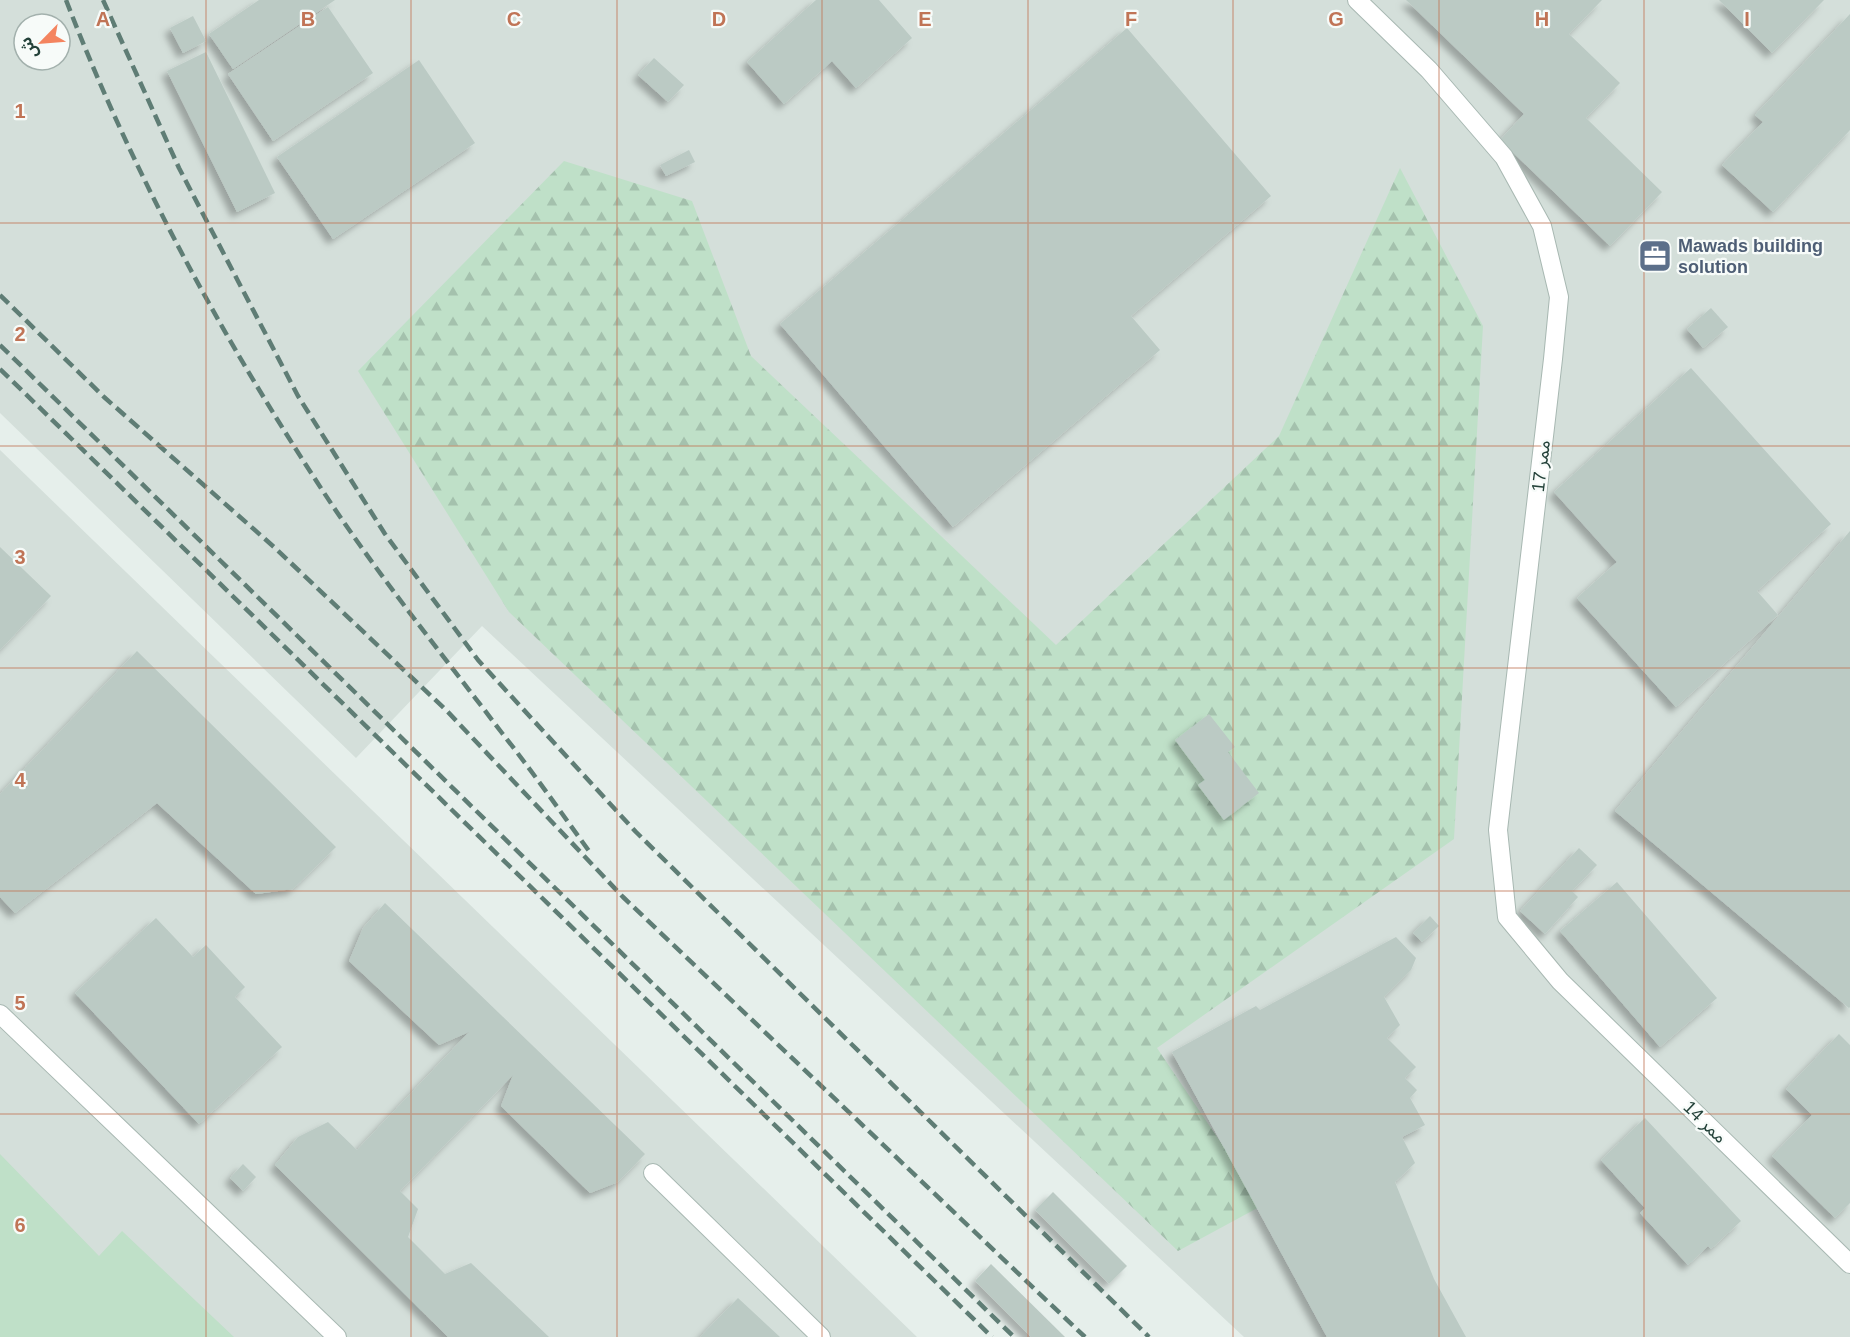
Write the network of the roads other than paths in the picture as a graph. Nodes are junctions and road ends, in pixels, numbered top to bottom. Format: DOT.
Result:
graph roads {
  1 [pos="1357,0"];
  2 [pos="1560,981"];
  3 [pos="0,1014"];
  4 [pos="653,1173"];
  5 [pos="1850,1264"];
  6 [pos="337,1337"];
  7 [pos="821,1337"];
  1 -- 2 [label="lane, ممر 17"];
  2 -- 5 [label="lane, ممر 14"];
  3 -- 6 [label="lane"];
  4 -- 7 [label="lane"];
}
